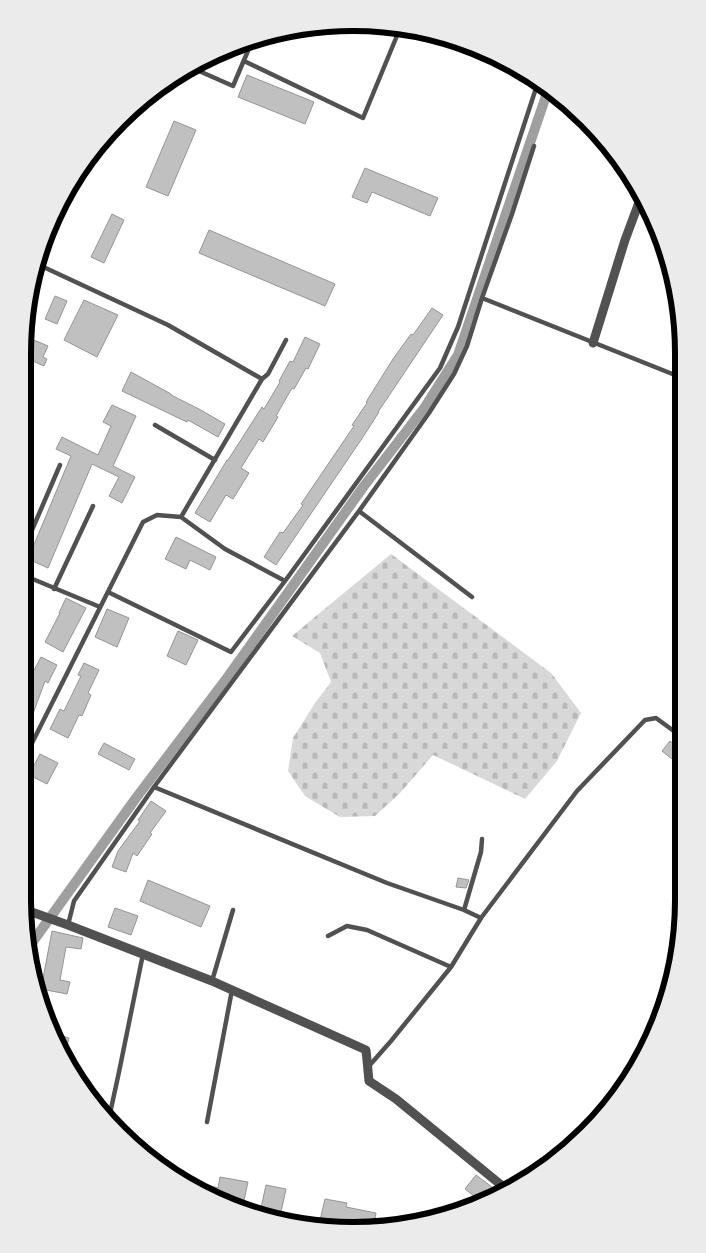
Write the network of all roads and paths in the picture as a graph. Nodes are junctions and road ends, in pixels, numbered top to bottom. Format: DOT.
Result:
graph roads {
  1 [pos="398,34"];
  2 [pos="250,48"];
  3 [pos="244,61"];
  4 [pos="198,71"];
  5 [pos="536,88"];
  6 [pos="534,146"];
  7 [pos="638,204"];
  8 [pos="43,267"];
  9 [pos="482,298"];
  10 [pos="286,340"];
  11 [pos="594,343"];
  12 [pos="675,375"];
  13 [pos="262,378"];
  14 [pos="155,425"];
  15 [pos="214,460"];
  16 [pos="60,465"];
  17 [pos="93,506"];
  18 [pos="359,511"];
  19 [pos="181,516"];
  20 [pos="31,532"];
  21 [pos="31,579"];
  22 [pos="286,581"];
  23 [pos="54,589"];
  24 [pos="108,592"];
  25 [pos="472,597"];
  26 [pos="100,607"];
  27 [pos="675,732"];
  28 [pos="31,745"];
  29 [pos="154,787"];
  30 [pos="482,839"];
  31 [pos="233,910"];
  32 [pos="464,910"];
  33 [pos="32,914"];
  34 [pos="481,918"];
  35 [pos="68,924"];
  36 [pos="328,936"];
  37 [pos="143,954"];
  38 [pos="451,967"];
  39 [pos="212,981"];
  40 [pos="232,990"];
  41 [pos="368,1067"];
  42 [pos="111,1111"];
  43 [pos="206,1122"];
  44 [pos="502,1185"];
  1 -- 3 [label="lane"];
  2 -- 3 [label="lane"];
  3 -- 4 [label="lane"];
  5 -- 22 [label="lane"];
  6 -- 9 [label="lane"];
  7 -- 11 [label="street"];
  8 -- 13 [label="lane"];
  9 -- 11 [label="lane"];
  9 -- 18 [label="lane"];
  10 -- 13 [label="lane"];
  11 -- 12 [label="lane"];
  13 -- 15 [label="lane"];
  14 -- 15 [label="lane"];
  15 -- 19 [label="lane"];
  16 -- 20 [label="lane"];
  17 -- 23 [label="lane"];
  18 -- 25 [label="lane"];
  18 -- 29 [label="lane"];
  19 -- 22 [label="lane"];
  19 -- 24 [label="lane"];
  21 -- 23 [label="lane"];
  22 -- 24 [label="lane"];
  23 -- 26 [label="lane"];
  24 -- 26 [label="lane"];
  26 -- 28 [label="lane"];
  27 -- 34 [label="lane"];
  29 -- 32 [label="lane"];
  29 -- 35 [label="lane"];
  30 -- 32 [label="lane"];
  31 -- 39 [label="lane"];
  32 -- 34 [label="lane"];
  33 -- 35 [label="street"];
  34 -- 38 [label="lane"];
  35 -- 37 [label="street"];
  36 -- 38 [label="lane"];
  37 -- 39 [label="street"];
  37 -- 42 [label="lane"];
  38 -- 41 [label="lane"];
  39 -- 40 [label="street"];
  40 -- 41 [label="street"];
  40 -- 43 [label="lane"];
  41 -- 44 [label="street"];
}
